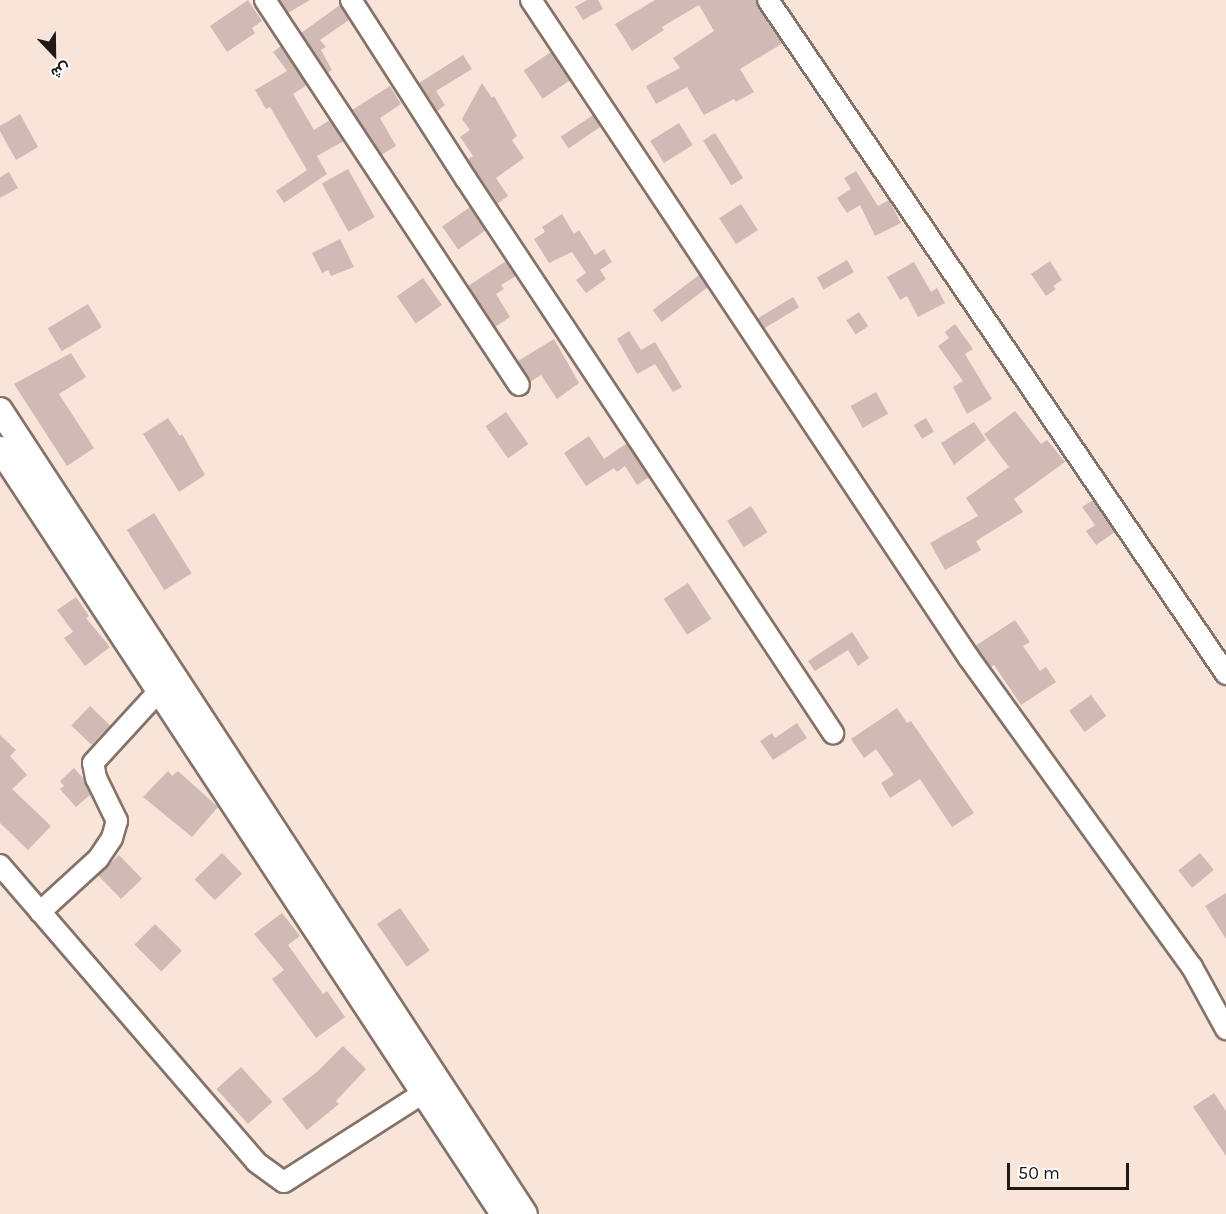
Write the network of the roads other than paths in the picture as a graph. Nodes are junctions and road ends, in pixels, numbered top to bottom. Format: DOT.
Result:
graph roads {
  1 [pos="265,0"];
  2 [pos="351,0"];
  3 [pos="531,0"];
  4 [pos="768,0"];
  5 [pos="519,385"];
  6 [pos="0,410"];
  7 [pos="0,449"];
  8 [pos="1226,674"];
  9 [pos="158,692"];
  10 [pos="833,733"];
  11 [pos="0,865"];
  12 [pos="40,912"];
  13 [pos="1226,1029"];
  14 [pos="423,1093"];
  15 [pos="445,1108"];
  16 [pos="503,1214"];
  17 [pos="525,1214"];
  1 -- 5 [label="street"];
  2 -- 10 [label="street"];
  3 -- 13 [label="street"];
  4 -- 8 [label="street"];
  6 -- 15 [label="main road"];
  7 -- 9 [label="main road"];
  9 -- 12 [label="street"];
  9 -- 14 [label="main road"];
  11 -- 12 [label="street"];
  12 -- 14 [label="street"];
  14 -- 15 [label="main road"];
  15 -- 16 [label="main road"];
  15 -- 17 [label="main road"];
}
